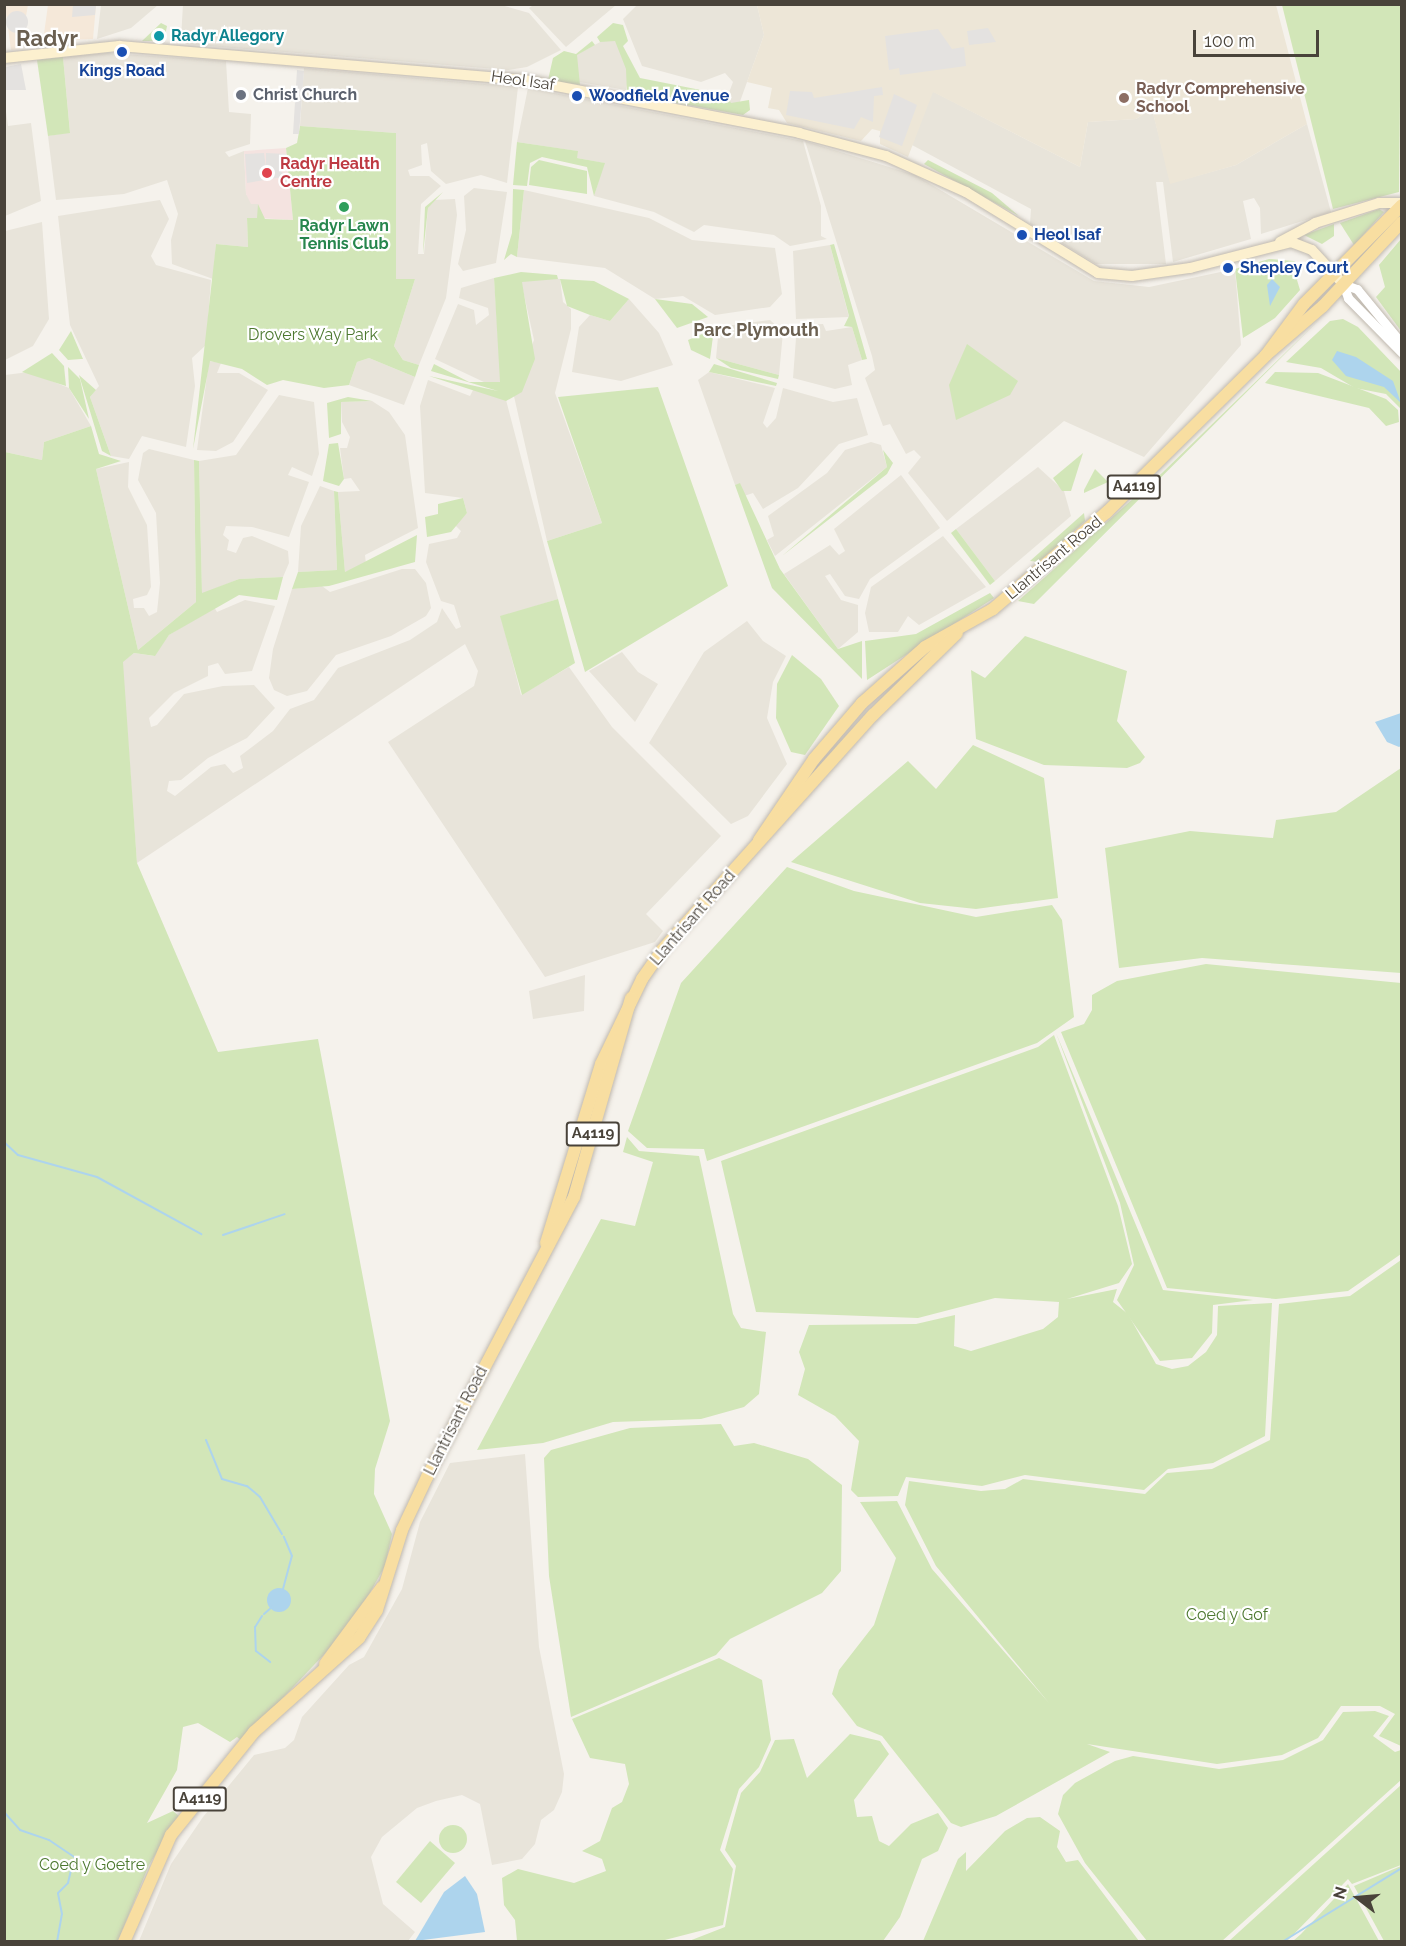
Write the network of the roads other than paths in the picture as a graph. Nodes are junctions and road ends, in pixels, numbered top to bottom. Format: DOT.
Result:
graph roads {
  1 [pos="4,58"];
  2 [pos="1401,204"];
  3 [pos="1401,222"];
  4 [pos="1280,242"];
  5 [pos="1333,273"];
  6 [pos="1343,284"];
  7 [pos="1401,344"];
  8 [pos="1401,354"];
  9 [pos="1266,355"];
  10 [pos="124,1941"];
  1 -- 4 [label="main road, Heol Isaf"];
  2 -- 4 [label="main road"];
  2 -- 5 [label="main road, Llantrisant Road / A4119"];
  3 -- 6 [label="main road, Llantrisant Road / A4119"];
  4 -- 5 [label="main road, Heol Isaf"];
  5 -- 6 [label="main road, Heol Isaf"];
  5 -- 9 [label="main road, Llantrisant Road / A4119"];
  6 -- 7 [label="street"];
  6 -- 8 [label="street"];
  6 -- 9 [label="main road, Llantrisant Road / A4119"];
  9 -- 10 [label="main road, Llantrisant Road / A4119"];
}
